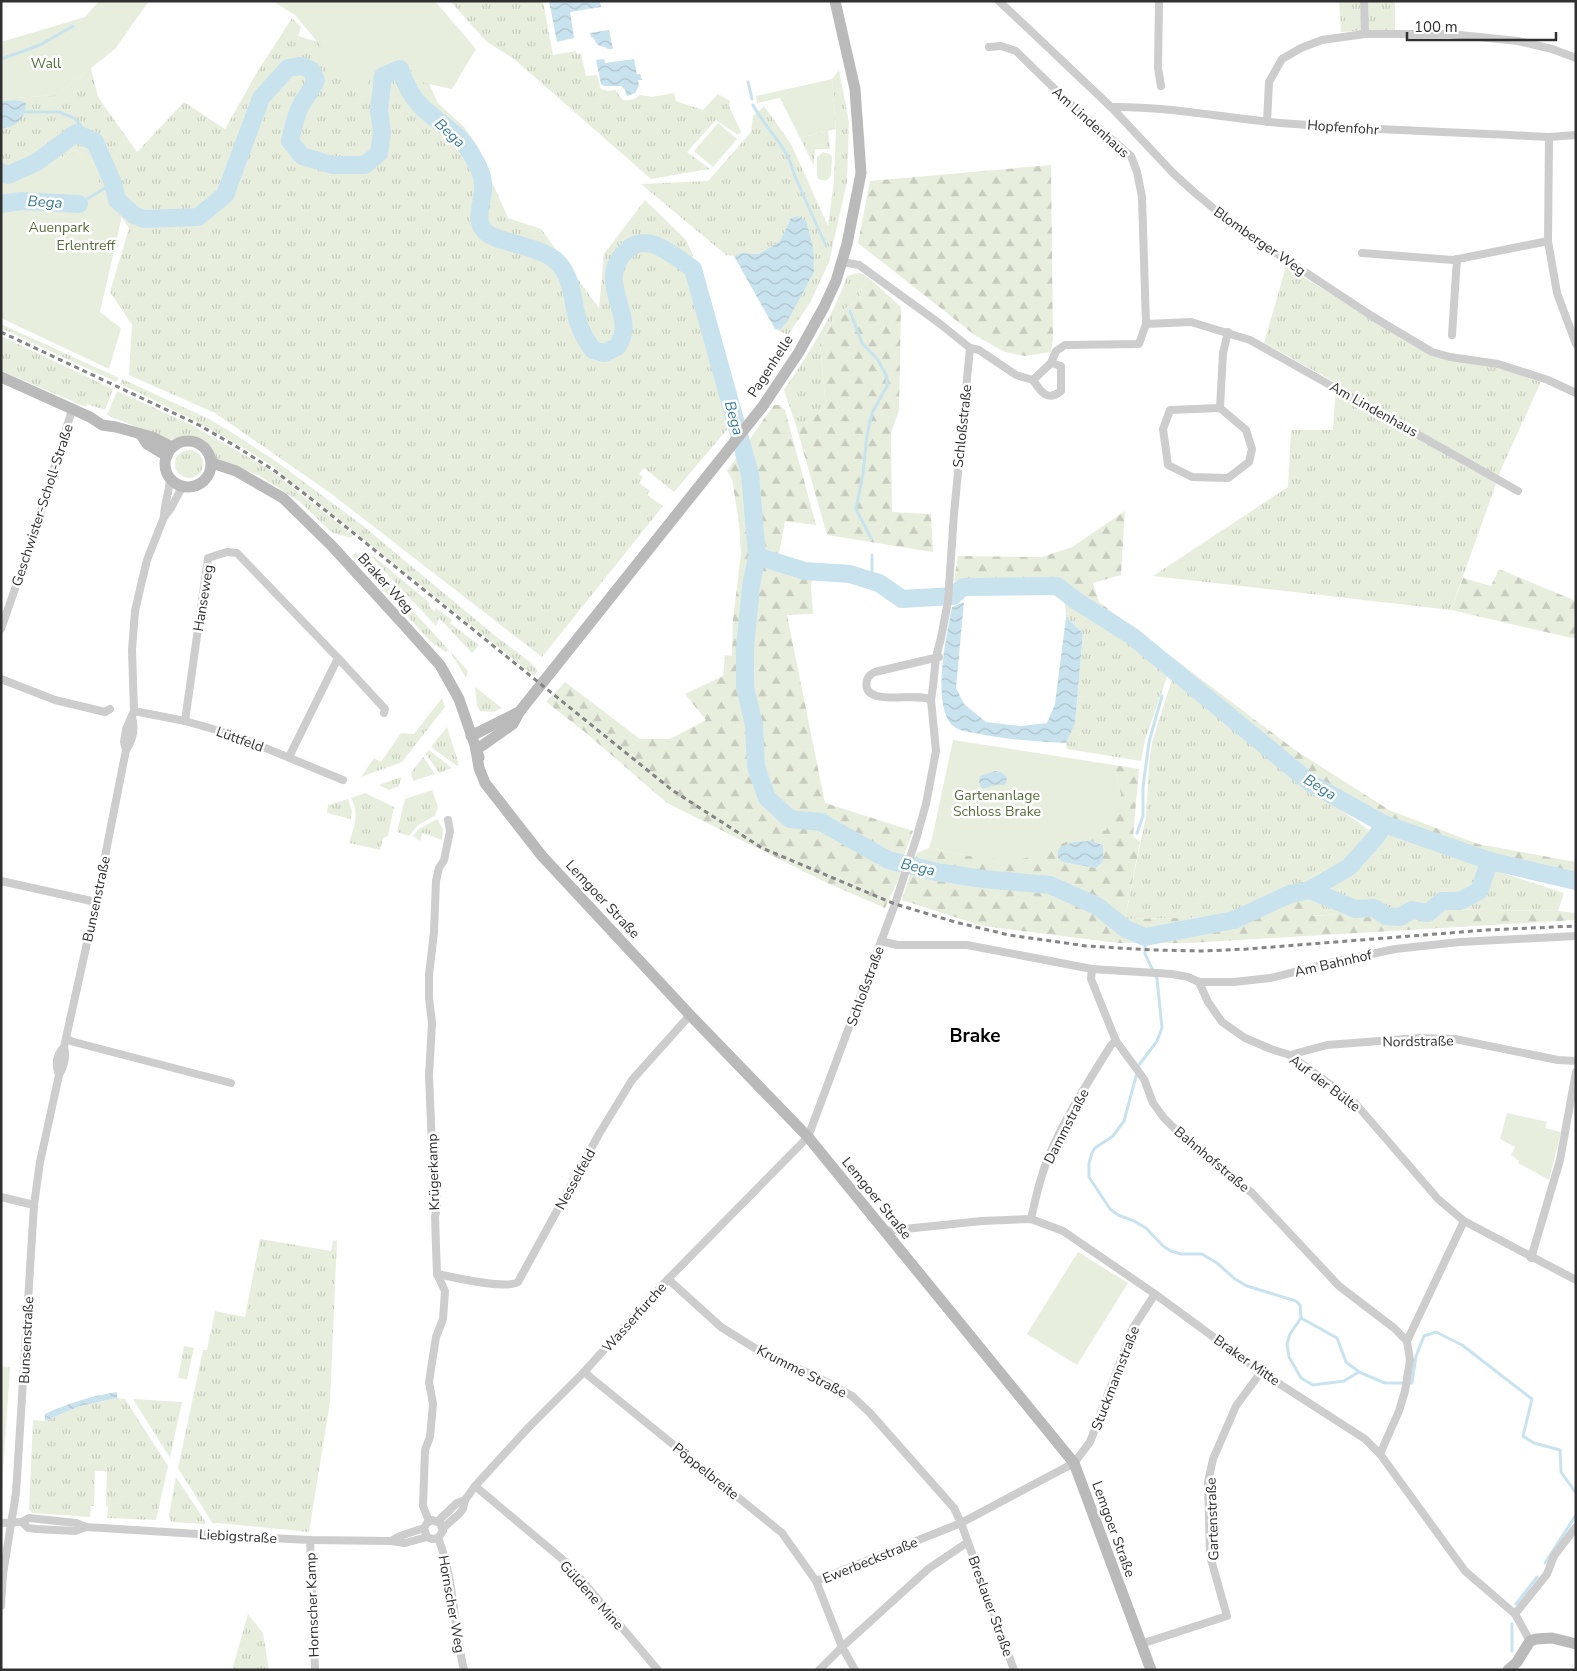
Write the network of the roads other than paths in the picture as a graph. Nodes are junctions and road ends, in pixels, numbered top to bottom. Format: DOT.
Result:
graph roads {
  1 [pos="999,1"];
  2 [pos="1159,1"];
  3 [pos="1364,1"];
  4 [pos="835,4"];
  5 [pos="1365,34"];
  6 [pos="989,47"];
  7 [pos="1576,58"];
  8 [pos="1161,86"];
  9 [pos="1111,107"];
  10 [pos="1267,122"];
  11 [pos="1576,135"];
  12 [pos="1549,137"];
  13 [pos="1548,241"];
  14 [pos="1362,253"];
  15 [pos="1456,259"];
  16 [pos="843,262"];
  17 [pos="1146,324"];
  18 [pos="1228,332"];
  19 [pos="1452,335"];
  20 [pos="1576,344"];
  21 [pos="970,348"];
  22 [pos="1051,363"];
  23 [pos="1,377"];
  24 [pos="1033,380"];
  25 [pos="1576,393"];
  26 [pos="1220,408"];
  27 [pos="72,410"];
  28 [pos="141,436"];
  29 [pos="174,446"];
  30 [pos="167,456"];
  31 [pos="211,460"];
  32 [pos="209,473"];
  33 [pos="247,476"];
  34 [pos="170,477"];
  35 [pos="186,486"];
  36 [pos="1518,491"];
  37 [pos="164,517"];
  38 [pos="1,629"];
  39 [pos="938,657"];
  40 [pos="338,658"];
  41 [pos="1,679"];
  42 [pos="932,700"];
  43 [pos="110,709"];
  44 [pos="520,711"];
  45 [pos="384,713"];
  46 [pos="133,714"];
  47 [pos="185,721"];
  48 [pos="471,736"];
  49 [pos="476,750"];
  50 [pos="289,757"];
  51 [pos="343,780"];
  52 [pos="448,820"];
  53 [pos="1,881"];
  54 [pos="96,902"];
  55 [pos="1576,936"];
  56 [pos="881,941"];
  57 [pos="1092,969"];
  58 [pos="1199,982"];
  59 [pos="690,1015"];
  60 [pos="1116,1041"];
  61 [pos="65,1043"];
  62 [pos="1290,1054"];
  63 [pos="1576,1061"];
  64 [pos="1576,1072"];
  65 [pos="230,1083"];
  66 [pos="808,1137"];
  67 [pos="1,1197"];
  68 [pos="34,1205"];
  69 [pos="1031,1219"];
  70 [pos="1464,1220"];
  71 [pos="885,1231"];
  72 [pos="1531,1258"];
  73 [pos="437,1274"];
  74 [pos="668,1279"];
  75 [pos="1576,1280"];
  76 [pos="1156,1294"];
  77 [pos="1407,1341"];
  78 [pos="584,1372"];
  79 [pos="1262,1372"];
  80 [pos="1380,1454"];
  81 [pos="1074,1463"];
  82 [pos="475,1486"];
  83 [pos="4,1521"];
  84 [pos="429,1521"];
  85 [pos="961,1523"];
  86 [pos="440,1524"];
  87 [pos="1576,1527"];
  88 [pos="424,1528"];
  89 [pos="427,1537"];
  90 [pos="438,1538"];
  91 [pos="310,1540"];
  92 [pos="391,1541"];
  93 [pos="968,1542"];
  94 [pos="816,1582"];
  95 [pos="1,1606"];
  96 [pos="1515,1614"];
  97 [pos="1530,1641"];
  98 [pos="1140,1644"];
  99 [pos="1576,1644"];
  100 [pos="842,1647"];
  101 [pos="1520,1666"];
  102 [pos="315,1670"];
  103 [pos="464,1670"];
  104 [pos="658,1670"];
  105 [pos="819,1670"];
  106 [pos="856,1670"];
  107 [pos="1014,1670"];
  108 [pos="1151,1670"];
  109 [pos="1508,1670"];
  1 -- 9 [label="street, Blomberger Weg"];
  2 -- 8 [label="street"];
  3 -- 5 [label="street"];
  4 -- 16 [label="main road, Pagenhelle"];
  5 -- 7 [label="street"];
  5 -- 10 [label="street"];
  6 -- 17 [label="street, Am Lindenhaus"];
  9 -- 10 [label="street, Hopfenfohr"];
  9 -- 25 [label="street, Blomberger Weg"];
  10 -- 12 [label="street, Hopfenfohr"];
  11 -- 12 [label="street, Hopfenfohr"];
  12 -- 13 [label="street"];
  13 -- 15 [label="street"];
  13 -- 20 [label="street"];
  14 -- 15 [label="street"];
  15 -- 19 [label="street"];
  16 -- 21 [label="street"];
  16 -- 44 [label="main road, Pagenhelle"];
  17 -- 18 [label="street, Am Lindenhaus"];
  17 -- 22 [label="street"];
  18 -- 26 [label="street"];
  18 -- 36 [label="street, Am Lindenhaus"];
  21 -- 24 [label="street"];
  21 -- 39 [label="street, Schloßstraße"];
  22 -- 24 [label="street"];
  22 -- 24 [label="street"];
  23 -- 27 [label="main road, Braker Weg"];
  26 -- 26 [label="street"];
  27 -- 28 [label="main road, Braker Weg"];
  27 -- 38 [label="street, Geschwister-Scholl-Straße"];
  28 -- 29 [label="main road, Braker Weg"];
  28 -- 30 [label="main road, Braker Weg"];
  29 -- 30 [label="main road"];
  29 -- 31 [label="main road, Braker Weg"];
  30 -- 34 [label="main road"];
  31 -- 32 [label="main road"];
  31 -- 33 [label="main road, Braker Weg"];
  32 -- 33 [label="main road, Braker Weg"];
  32 -- 35 [label="main road"];
  33 -- 48 [label="main road, Braker Weg"];
  34 -- 35 [label="main road"];
  34 -- 37 [label="street, Bunsenstraße"];
  35 -- 37 [label="street, Bunsenstraße"];
  37 -- 46 [label="street, Bunsenstraße"];
  39 -- 42 [label="street, Schloßstraße"];
  39 -- 42 [label="street"];
  40 -- 45 [label="street, Hanseweg"];
  40 -- 47 [label="street, Hanseweg"];
  40 -- 50 [label="street"];
  41 -- 43 [label="street"];
  42 -- 56 [label="street, Schloßstraße"];
  44 -- 48 [label="main road, Pagenhelle"];
  44 -- 49 [label="main road, Pagenhelle"];
  46 -- 47 [label="street, Lüttfeld"];
  46 -- 54 [label="street, Bunsenstraße"];
  47 -- 50 [label="street, Lüttfeld"];
  48 -- 49 [label="main road, Lemgoer Straße"];
  49 -- 59 [label="main road, Lemgoer Straße"];
  50 -- 51 [label="street, Lüttfeld"];
  52 -- 73 [label="street, Krügerkamp"];
  53 -- 54 [label="street"];
  54 -- 61 [label="street, Bunsenstraße"];
  55 -- 58 [label="street, Am Bahnhof"];
  56 -- 57 [label="street"];
  56 -- 66 [label="street, Schloßstraße"];
  57 -- 58 [label="street, Am Bahnhof"];
  57 -- 60 [label="street, Bahnhofstraße"];
  58 -- 62 [label="street, Auf der Bülte"];
  59 -- 66 [label="main road, Lemgoer Straße"];
  59 -- 73 [label="street, Nesselfeld"];
  60 -- 69 [label="street, Dammstraße"];
  60 -- 77 [label="street, Bahnhofstraße"];
  61 -- 65 [label="street"];
  61 -- 68 [label="street, Bunsenstraße"];
  62 -- 63 [label="street, Nordstraße"];
  62 -- 70 [label="street, Auf der Bülte"];
  64 -- 72 [label="street"];
  66 -- 71 [label="main road, Lemgoer Straße"];
  66 -- 74 [label="street, Wasserfurche"];
  67 -- 68 [label="street"];
  68 -- 83 [label="street, Bunsenstraße"];
  69 -- 71 [label="street, Braker Mitte"];
  69 -- 76 [label="street, Braker Mitte"];
  70 -- 72 [label="street, Auf der Bülte"];
  70 -- 77 [label="street"];
  71 -- 81 [label="main road, Lemgoer Straße"];
  72 -- 75 [label="street, Auf der Bülte"];
  73 -- 84 [label="street, Krügerkamp"];
  74 -- 78 [label="street, Wasserfurche"];
  74 -- 85 [label="street, Krumme Straße"];
  76 -- 79 [label="street, Braker Mitte"];
  76 -- 81 [label="street, Stuckmannstraße"];
  77 -- 80 [label="street"];
  78 -- 82 [label="street, Wasserfurche"];
  78 -- 94 [label="street, Pöppelbreite"];
  79 -- 80 [label="street, Braker Mitte"];
  79 -- 98 [label="street, Gartenstraße"];
  80 -- 96 [label="street, Braker Mitte"];
  81 -- 85 [label="street, Ewerbeckstraße"];
  81 -- 98 [label="main road, Lemgoer Straße"];
  82 -- 86 [label="street, Wasserfurche"];
  82 -- 104 [label="street, Güldene Mine"];
  83 -- 91 [label="street, Liebigstraße"];
  83 -- 95 [label="street, Bunsenstraße"];
  84 -- 86 [label="street"];
  84 -- 88 [label="street"];
  85 -- 93 [label="street"];
  85 -- 94 [label="street, Ewerbeckstraße"];
  86 -- 90 [label="street"];
  87 -- 96 [label="street"];
  88 -- 89 [label="street"];
  88 -- 92 [label="street, Liebigstraße"];
  89 -- 90 [label="street, Liebigstraße"];
  89 -- 92 [label="street, Liebigstraße"];
  90 -- 103 [label="street, Hornscher Weg"];
  91 -- 92 [label="street, Liebigstraße"];
  91 -- 102 [label="street, Hornscher Kamp"];
  93 -- 100 [label="street"];
  93 -- 107 [label="street, Breslauer Straße"];
  94 -- 100 [label="street, Ewerbeckstraße"];
  96 -- 97 [label="street, Braker Mitte"];
  97 -- 99 [label="main road"];
  97 -- 101 [label="main road"];
  98 -- 108 [label="main road, Lemgoer Straße"];
  100 -- 105 [label="street"];
  100 -- 106 [label="street, Ewerbeckstraße"];
  101 -- 109 [label="main road"];
}
